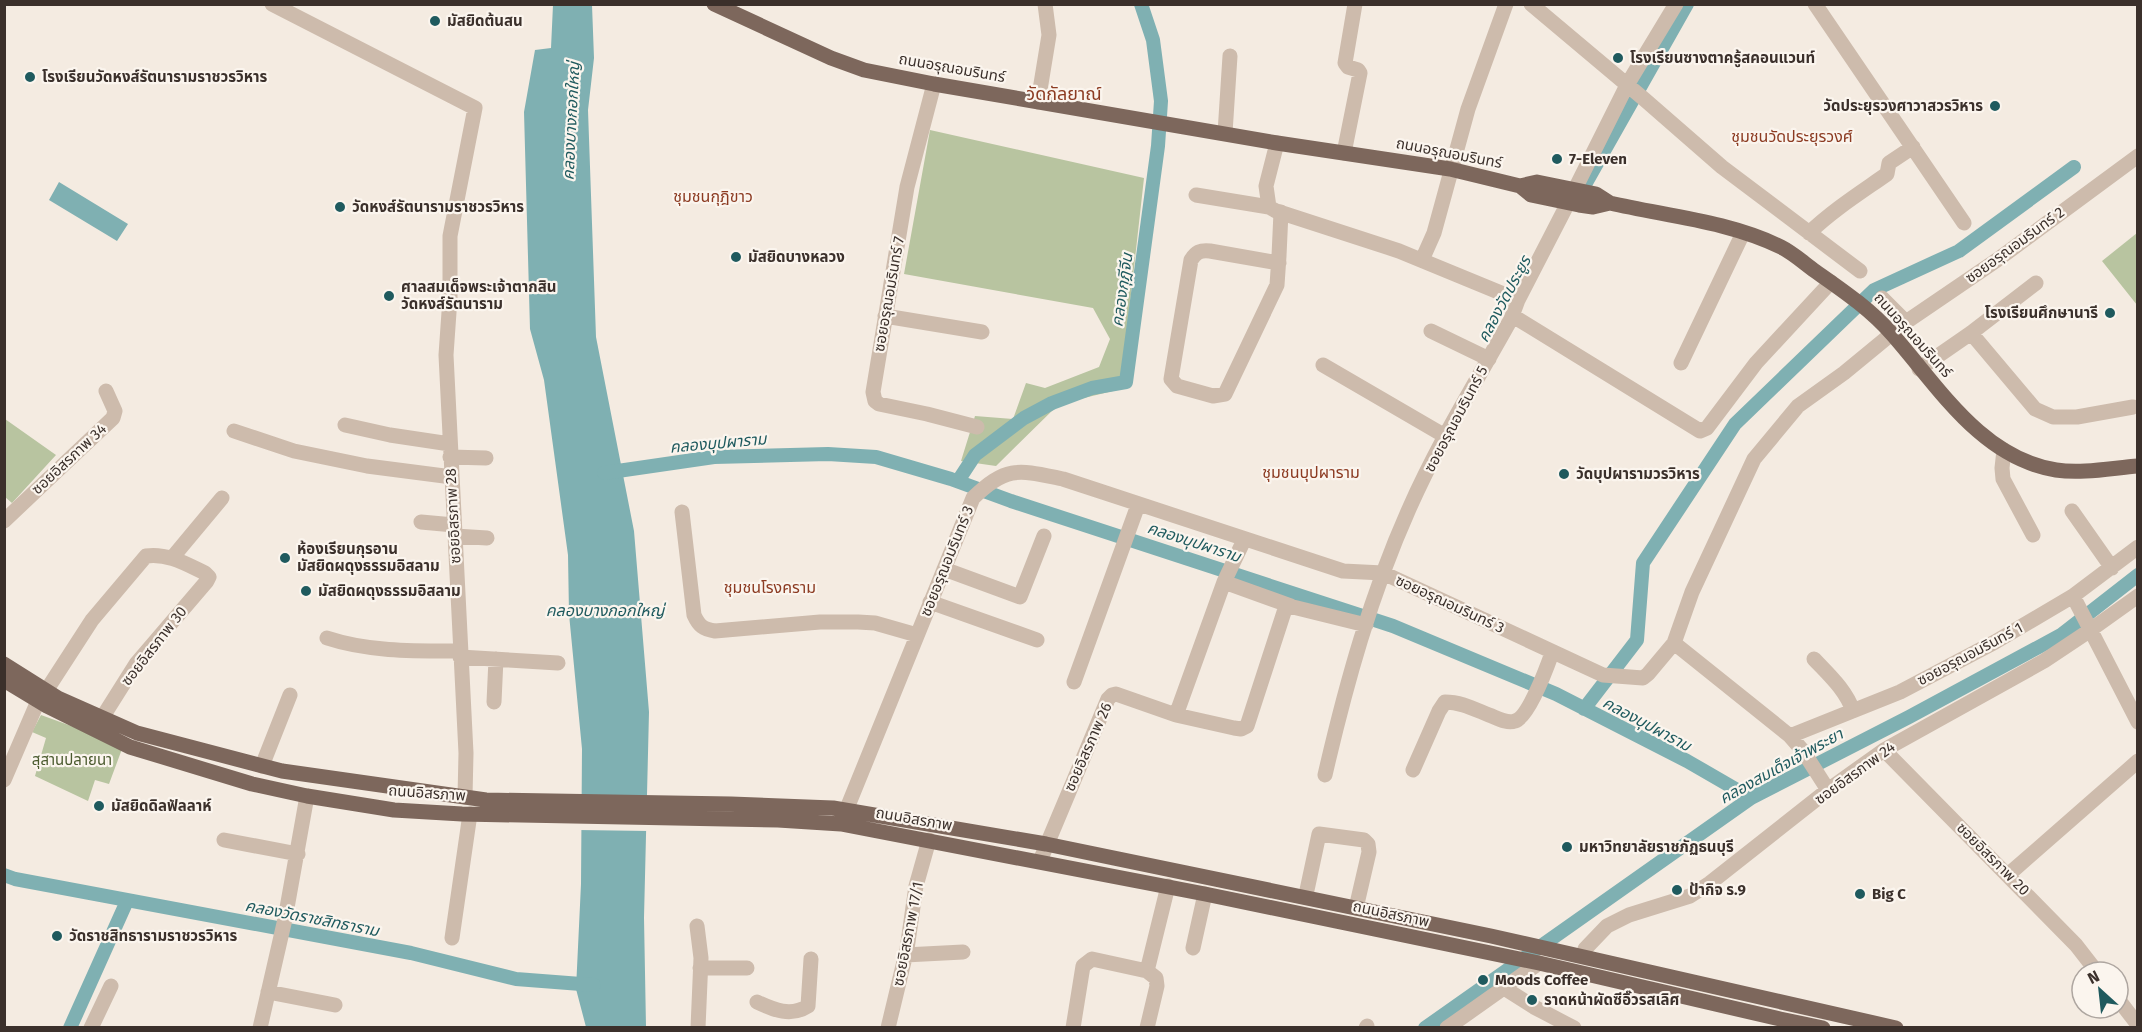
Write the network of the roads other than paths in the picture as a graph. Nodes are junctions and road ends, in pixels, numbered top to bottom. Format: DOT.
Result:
graph roads {
  1 [pos="272,4"];
  2 [pos="714,4"];
  3 [pos="1045,4"];
  4 [pos="1355,4"];
  5 [pos="1506,4"];
  6 [pos="1531,4"];
  7 [pos="1676,4"];
  8 [pos="1815,4"];
  9 [pos="1230,56"];
  10 [pos="934,84"];
  11 [pos="1628,85"];
  12 [pos="1038,102"];
  13 [pos="1225,133"];
  14 [pos="1277,143"];
  15 [pos="1913,147"];
  16 [pos="1344,153"];
  17 [pos="2138,156"];
  18 [pos="1450,169"];
  19 [pos="1196,195"];
  20 [pos="1576,197"];
  21 [pos="1275,209"];
  22 [pos="1964,223"];
  23 [pos="1809,232"];
  24 [pos="1743,233"];
  25 [pos="1422,260"];
  26 [pos="1279,263"];
  27 [pos="1860,271"];
  28 [pos="1832,282"];
  29 [pos="2036,283"];
  30 [pos="1882,298"];
  31 [pos="1518,300"];
  32 [pos="885,316"];
  33 [pos="1513,316"];
  34 [pos="1906,322"];
  35 [pos="982,332"];
  36 [pos="1431,332"];
  37 [pos="1971,333"];
  38 [pos="1892,334"];
  39 [pos="1489,359"];
  40 [pos="1681,363"];
  41 [pos="1323,365"];
  42 [pos="1919,369"];
  43 [pos="106,391"];
  44 [pos="2133,407"];
  45 [pos="345,425"];
  46 [pos="977,427"];
  47 [pos="234,431"];
  48 [pos="1445,436"];
  49 [pos="2004,450"];
  50 [pos="450,451"];
  51 [pos="486,458"];
  52 [pos="2138,465"];
  53 [pos="452,477"];
  54 [pos="222,498"];
  55 [pos="1138,505"];
  56 [pos="2072,511"];
  57 [pos="682,512"];
  58 [pos="4,521"];
  59 [pos="421,522"];
  60 [pos="454,531"];
  61 [pos="2033,535"];
  62 [pos="1044,536"];
  63 [pos="487,538"];
  64 [pos="1244,540"];
  65 [pos="2138,547"];
  66 [pos="172,558"];
  67 [pos="2112,568"];
  68 [pos="944,569"];
  69 [pos="1385,574"];
  70 [pos="1224,582"];
  71 [pos="2137,597"];
  72 [pos="2074,601"];
  73 [pos="930,602"];
  74 [pos="1291,606"];
  75 [pos="1367,620"];
  76 [pos="2087,627"];
  77 [pos="917,634"];
  78 [pos="327,638"];
  79 [pos="1037,640"];
  80 [pos="1674,643"];
  81 [pos="1552,653"];
  82 [pos="460,654"];
  83 [pos="1814,659"];
  84 [pos="496,660"];
  85 [pos="558,663"];
  86 [pos="4,664"];
  87 [pos="4,680"];
  88 [pos="1074,681"];
  89 [pos="290,695"];
  90 [pos="42,696"];
  91 [pos="495,702"];
  92 [pos="1853,711"];
  93 [pos="1176,715"];
  94 [pos="102,718"];
  95 [pos="2138,722"];
  96 [pos="1790,736"];
  97 [pos="1884,750"];
  98 [pos="2138,761"];
  99 [pos="262,766"];
  100 [pos="1413,770"];
  101 [pos="1325,775"];
  102 [pos="313,776"];
  103 [pos="4,780"];
  104 [pos="1824,784"];
  105 [pos="307,796"];
  106 [pos="465,797"];
  107 [pos="479,809"];
  108 [pos="843,817"];
  109 [pos="224,840"];
  110 [pos="929,840"];
  111 [pos="1046,844"];
  112 [pos="298,854"];
  113 [pos="1040,861"];
  114 [pos="2008,874"];
  115 [pos="1168,886"];
  116 [pos="1306,890"];
  117 [pos="1205,894"];
  118 [pos="1356,908"];
  119 [pos="697,926"];
  120 [pos="453,938"];
  121 [pos="1192,948"];
  122 [pos="963,952"];
  123 [pos="906,955"];
  124 [pos="1583,956"];
  125 [pos="1536,957"];
  126 [pos="811,959"];
  127 [pos="2088,960"];
  128 [pos="700,968"];
  129 [pos="747,968"];
  130 [pos="1147,971"];
  131 [pos="111,986"];
  132 [pos="1504,988"];
  133 [pos="268,992"];
  134 [pos="757,1002"];
  135 [pos="335,1005"];
  136 [pos="784,1020"];
  137 [pos="91,1028"];
  138 [pos="260,1028"];
  139 [pos="698,1028"];
  140 [pos="888,1028"];
  141 [pos="1073,1028"];
  142 [pos="1147,1028"];
  143 [pos="1447,1028"];
  144 [pos="1574,1028"];
  145 [pos="1823,1028"];
  146 [pos="1896,1028"];
  1 -- 50 [label="street, ซอยอิสรภาพ 28"];
  2 -- 10 [label="main road, ถนนอรุณอมรินทร์"];
  3 -- 12 [label="street"];
  4 -- 16 [label="street"];
  5 -- 18 [label="street"];
  6 -- 11 [label="street"];
  7 -- 11 [label="street, ซอยอรุณอมรินทร์ 5"];
  8 -- 15 [label="street"];
  9 -- 13 [label="street"];
  10 -- 12 [label="main road, ถนนอรุณอมรินทร์"];
  10 -- 32 [label="street, ซอยอรุณอมรินทร์ 7"];
  11 -- 20 [label="street, ซอยอรุณอมรินทร์ 5"];
  11 -- 23 [label="street"];
  12 -- 13 [label="main road, ถนนอรุณอมรินทร์"];
  13 -- 14 [label="main road, ถนนอรุณอมรินทร์"];
  14 -- 16 [label="main road, ถนนอรุณอมรินทร์"];
  14 -- 21 [label="street"];
  15 -- 22 [label="street"];
  15 -- 23 [label="street"];
  16 -- 18 [label="main road, ถนนอรุณอมรินทร์"];
  17 -- 34 [label="street, ซอยอรุณอมรินทร์ 2"];
  18 -- 20 [label="main road, ถนนอรุณอมรินทร์"];
  18 -- 25 [label="street"];
  19 -- 21 [label="street"];
  20 -- 24 [label="main road, ถนนอรุณอมรินทร์"];
  20 -- 31 [label="street, ซอยอรุณอมรินทร์ 5"];
  21 -- 25 [label="street"];
  21 -- 26 [label="street"];
  23 -- 27 [label="street"];
  24 -- 28 [label="main road, ถนนอรุณอมรินทร์"];
  24 -- 40 [label="street"];
  25 -- 31 [label="street"];
  26 -- 26 [label="street"];
  28 -- 33 [label="street"];
  28 -- 38 [label="main road, ถนนอรุณอมรินทร์"];
  29 -- 37 [label="street"];
  30 -- 34 [label="street"];
  31 -- 33 [label="street, ซอยอรุณอมรินทร์ 5"];
  32 -- 35 [label="street"];
  32 -- 46 [label="street, ซอยอรุณอมรินทร์ 7"];
  33 -- 39 [label="street, ซอยอรุณอมรินทร์ 5"];
  34 -- 38 [label="street, ซอยอรุณอมรินทร์ 2"];
  36 -- 39 [label="street"];
  37 -- 42 [label="street"];
  37 -- 44 [label="street"];
  38 -- 42 [label="main road, ถนนอรุณอมรินทร์"];
  38 -- 80 [label="street, ซอยอรุณอมรินทร์ 3"];
  39 -- 48 [label="street, ซอยอรุณอมรินทร์ 5"];
  41 -- 48 [label="street"];
  42 -- 49 [label="main road, ถนนอรุณอมรินทร์"];
  43 -- 58 [label="street, ซอยอิสรภาพ 34"];
  45 -- 50 [label="street"];
  47 -- 53 [label="street"];
  48 -- 69 [label="street, ซอยอรุณอมรินทร์ 5"];
  49 -- 52 [label="main road, ถนนอรุณอมรินทร์"];
  49 -- 61 [label="street"];
  50 -- 51 [label="street"];
  50 -- 53 [label="street, ซอยอิสรภาพ 28"];
  53 -- 60 [label="street, ซอยอิสรภาพ 28"];
  54 -- 66 [label="street"];
  55 -- 64 [label="street, ซอยอรุณอมรินทร์ 3"];
  55 -- 68 [label="street, ซอยอรุณอมรินทร์ 3"];
  55 -- 88 [label="street"];
  56 -- 67 [label="street"];
  57 -- 77 [label="street"];
  59 -- 60 [label="street"];
  60 -- 63 [label="street"];
  60 -- 82 [label="street, ซอยอิสรภาพ 28"];
  62 -- 68 [label="street"];
  64 -- 69 [label="street, ซอยอรุณอมรินทร์ 3"];
  64 -- 70 [label="street"];
  65 -- 67 [label="street, ซอยอรุณอมรินทร์ 1"];
  66 -- 90 [label="street"];
  66 -- 94 [label="street, ซอยอิสรภาพ 30"];
  67 -- 72 [label="street, ซอยอรุณอมรินทร์ 1"];
  68 -- 73 [label="street, ซอยอรุณอมรินทร์ 3"];
  69 -- 75 [label="street, ซอยอรุณอมรินทร์ 5"];
  69 -- 81 [label="street, ซอยอรุณอมรินทร์ 3"];
  70 -- 74 [label="street"];
  70 -- 93 [label="street"];
  71 -- 76 [label="street, ซอยอิสรภาพ 24"];
  72 -- 76 [label="street"];
  72 -- 92 [label="street, ซอยอรุณอมรินทร์ 1"];
  73 -- 77 [label="street, ซอยอรุณอมรินทร์ 3"];
  73 -- 79 [label="street"];
  74 -- 75 [label="street"];
  74 -- 93 [label="street"];
  75 -- 101 [label="street, ซอยอรุณอมรินทร์ 5"];
  76 -- 95 [label="street"];
  76 -- 97 [label="street, ซอยอิสรภาพ 24"];
  77 -- 108 [label="street, ซอยอรุณอมรินทร์ 3"];
  78 -- 82 [label="street"];
  80 -- 81 [label="street, ซอยอรุณอมรินทร์ 3"];
  80 -- 96 [label="street"];
  81 -- 100 [label="street"];
  82 -- 84 [label="street"];
  82 -- 106 [label="street, ซอยอิสรภาพ 28"];
  83 -- 92 [label="street"];
  84 -- 85 [label="street"];
  84 -- 91 [label="street"];
  86 -- 90 [label="main road"];
  87 -- 90 [label="main road, ถนนอิสรภาพ"];
  89 -- 99 [label="street"];
  90 -- 94 [label="main road"];
  90 -- 103 [label="street"];
  90 -- 105 [label="main road, ถนนอิสรภาพ"];
  92 -- 96 [label="street, ซอยอรุณอมรินทร์ 1"];
  93 -- 111 [label="street, ซอยอิสรภาพ 26"];
  94 -- 99 [label="main road"];
  96 -- 104 [label="street"];
  97 -- 104 [label="street, ซอยอิสรภาพ 24"];
  97 -- 114 [label="street, ซอยอิสรภาพ 20"];
  98 -- 114 [label="street"];
  99 -- 102 [label="main road"];
  102 -- 105 [label="main road"];
  102 -- 106 [label="main road"];
  104 -- 124 [label="street, ซอยอิสรภาพ 24"];
  105 -- 107 [label="main road, ถนนอิสรภาพ"];
  105 -- 112 [label="street"];
  106 -- 107 [label="main road"];
  107 -- 108 [label="main road, ถนนอิสรภาพ"];
  107 -- 108 [label="main road"];
  107 -- 120 [label="street"];
  108 -- 110 [label="main road, ถนนอิสรภาพ"];
  108 -- 111 [label="main road"];
  109 -- 112 [label="street"];
  110 -- 113 [label="main road, ถนนอิสรภาพ"];
  110 -- 123 [label="street, ซอยอิสรภาพ 17/1"];
  111 -- 113 [label="street, ซอยอิสรภาพ 26"];
  111 -- 118 [label="main road"];
  112 -- 133 [label="street"];
  113 -- 115 [label="main road, ถนนอิสรภาพ"];
  114 -- 127 [label="street, ซอยอิสรภาพ 20"];
  115 -- 117 [label="main road, ถนนอิสรภาพ"];
  115 -- 130 [label="street"];
  116 -- 118 [label="street"];
  117 -- 121 [label="street"];
  117 -- 125 [label="main road, ถนนอิสรภาพ"];
  118 -- 125 [label="main road"];
  119 -- 128 [label="street"];
  122 -- 123 [label="street"];
  123 -- 140 [label="street, ซอยอิสรภาพ 17/1"];
  124 -- 125 [label="main road"];
  124 -- 146 [label="main road"];
  125 -- 132 [label="street"];
  125 -- 145 [label="main road, ถนนอิสรภาพ"];
  126 -- 136 [label="street"];
  128 -- 129 [label="street"];
  128 -- 139 [label="street"];
  130 -- 141 [label="street"];
  130 -- 142 [label="street"];
  131 -- 137 [label="street"];
  132 -- 143 [label="street"];
  132 -- 144 [label="street"];
  133 -- 135 [label="street"];
  133 -- 138 [label="street"];
  134 -- 136 [label="street"];
}
